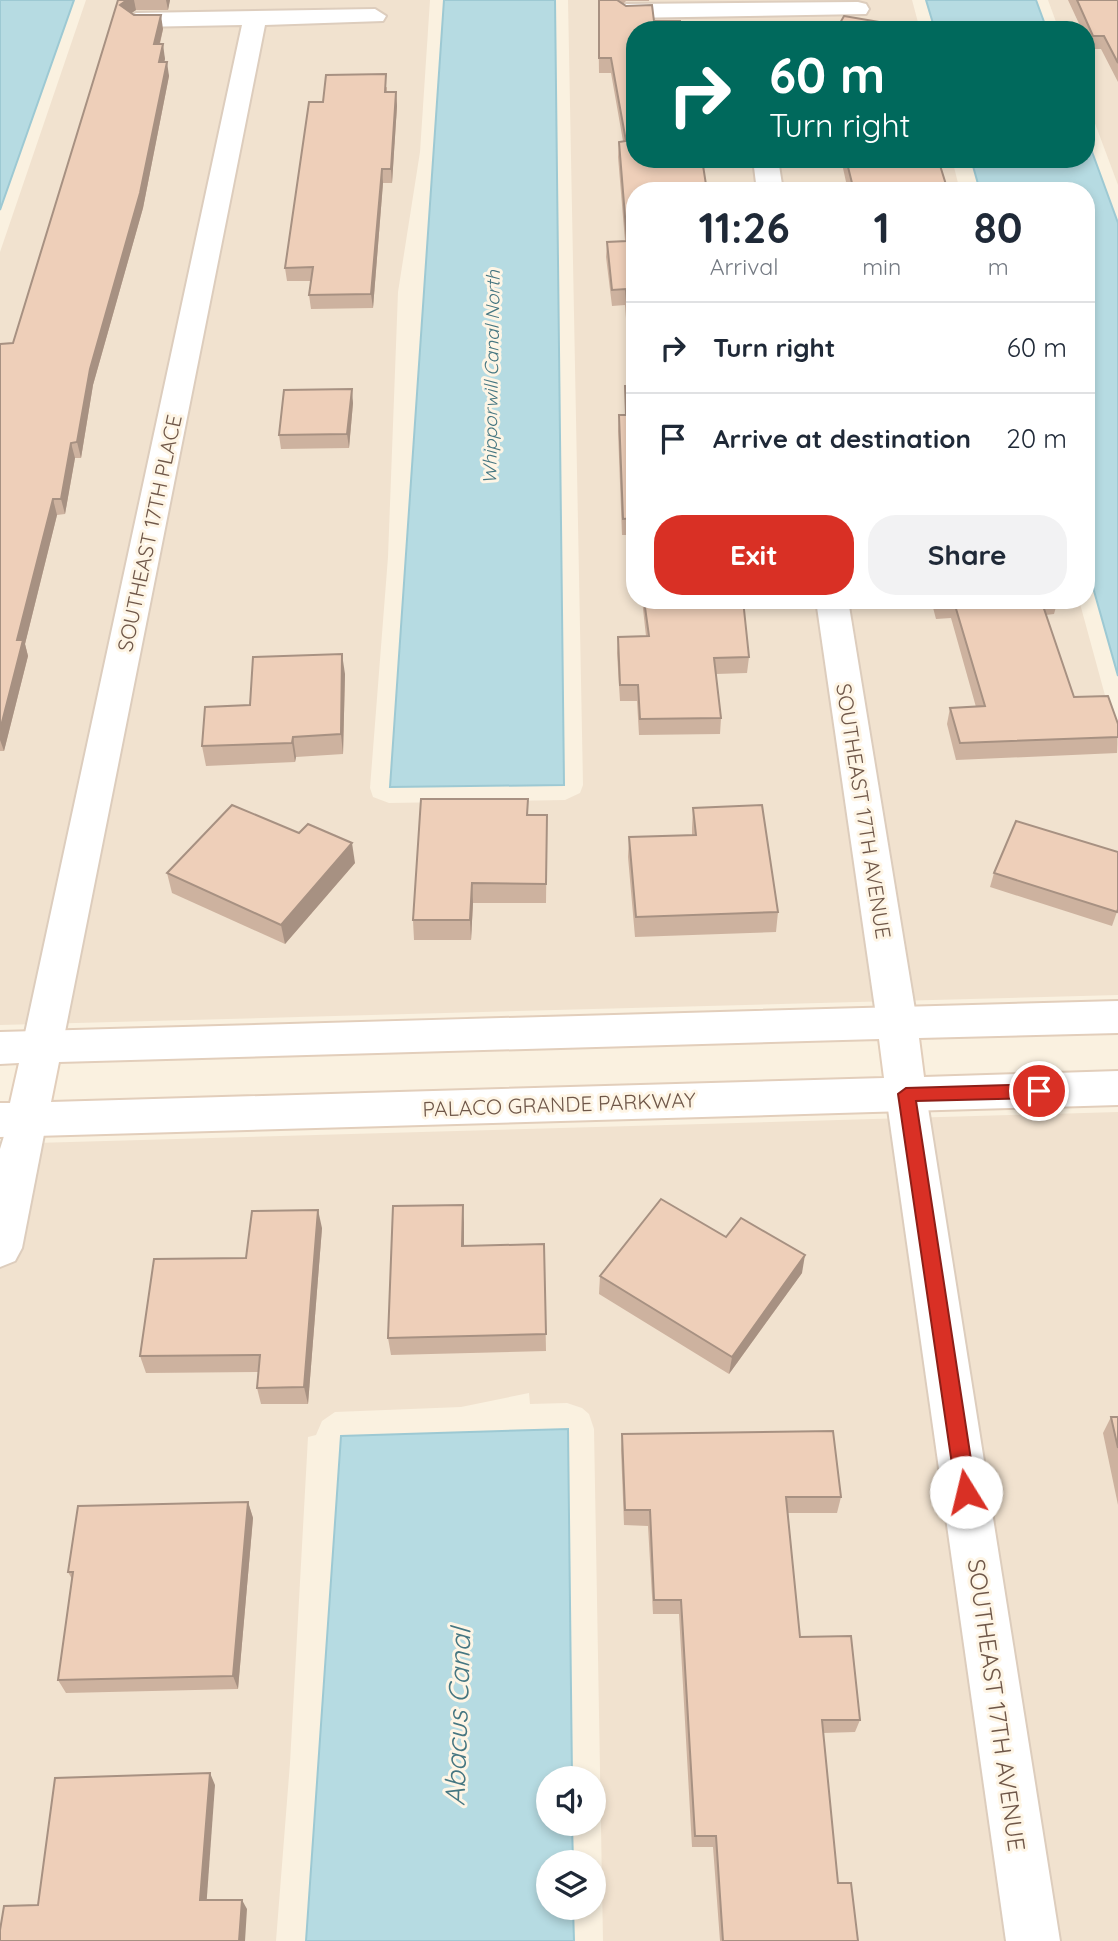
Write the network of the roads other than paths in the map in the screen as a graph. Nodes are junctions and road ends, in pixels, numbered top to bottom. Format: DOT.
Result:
graph roads {
  1 [pos="858,9"];
  2 [pos="626,11"];
  3 [pos="375,16"];
  4 [pos="255,18"];
  5 [pos="136,20"];
  6 [pos="743,20"];
  7 [pos="833,609"];
  8 [pos="1118,1017"];
  9 [pos="897,1023"];
  10 [pos="42,1047"];
  11 [pos="0,1048"];
  12 [pos="1118,1088"];
  13 [pos="906,1094"];
  14 [pos="14,1119"];
  15 [pos="0,1248"];
  16 [pos="1033,1941"];
  1 -- 6 [label="street"];
  2 -- 6 [label="street"];
  3 -- 4 [label="street"];
  4 -- 5 [label="street"];
  4 -- 10 [label="street, SOUTHEAST 17TH PLACE"];
  7 -- 9 [label="street, SOUTHEAST 17TH AVENUE"];
  8 -- 9 [label="street"];
  9 -- 10 [label="street"];
  9 -- 13 [label="street, SOUTHEAST 17TH AVENUE"];
  10 -- 11 [label="street"];
  10 -- 14 [label="street, SOUTHEAST 17TH PLACE"];
  12 -- 13 [label="street, PALACO GRANDE PARKWAY"];
  13 -- 14 [label="street, PALACO GRANDE PARKWAY"];
  13 -- 16 [label="street, SOUTHEAST 17TH AVENUE"];
  14 -- 15 [label="street"];
}
